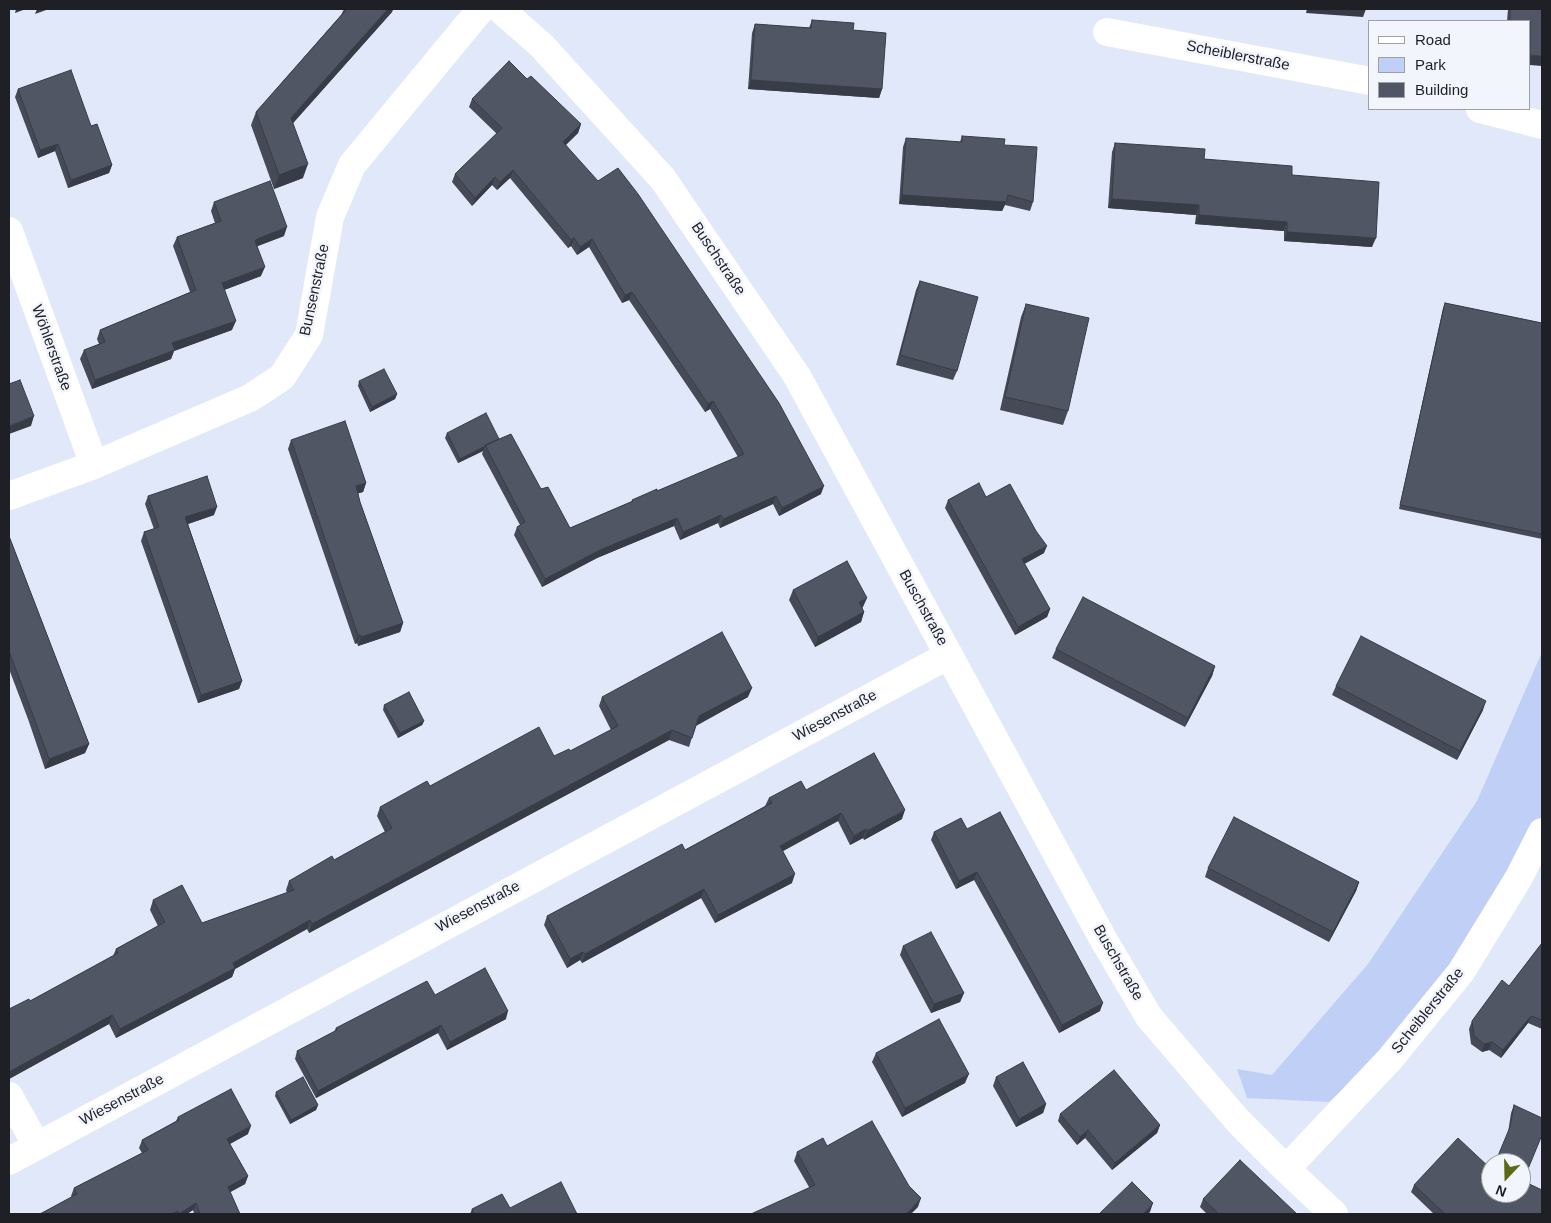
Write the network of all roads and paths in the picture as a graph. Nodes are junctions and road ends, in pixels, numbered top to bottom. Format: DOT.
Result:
graph roads {
  1 [pos="481,9"];
  2 [pos="500,9"];
  3 [pos="1107,32"];
  4 [pos="1368,81"];
  5 [pos="1484,110"];
  6 [pos="1542,125"];
  7 [pos="9,231"];
  8 [pos="94,465"];
  9 [pos="9,496"];
  10 [pos="949,656"];
  11 [pos="1542,832"];
  12 [pos="9,1096"];
  13 [pos="37,1146"];
  14 [pos="9,1161"];
  15 [pos="1286,1169"];
  16 [pos="1334,1214"];
  1 -- 8 [label="street, Bunsenstraße"];
  2 -- 10 [label="street, Buschstraße"];
  3 -- 4 [label="street, Scheiblerstraße"];
  5 -- 6 [label="street"];
  7 -- 8 [label="street, Wöhlerstraße"];
  8 -- 9 [label="street, Bunsenstraße"];
  10 -- 13 [label="street, Wiesenstraße"];
  10 -- 15 [label="street, Buschstraße"];
  11 -- 15 [label="street, Scheiblerstraße"];
  12 -- 13 [label="street"];
  13 -- 14 [label="street, Wiesenstraße"];
  15 -- 16 [label="street, Buschstraße"];
}
